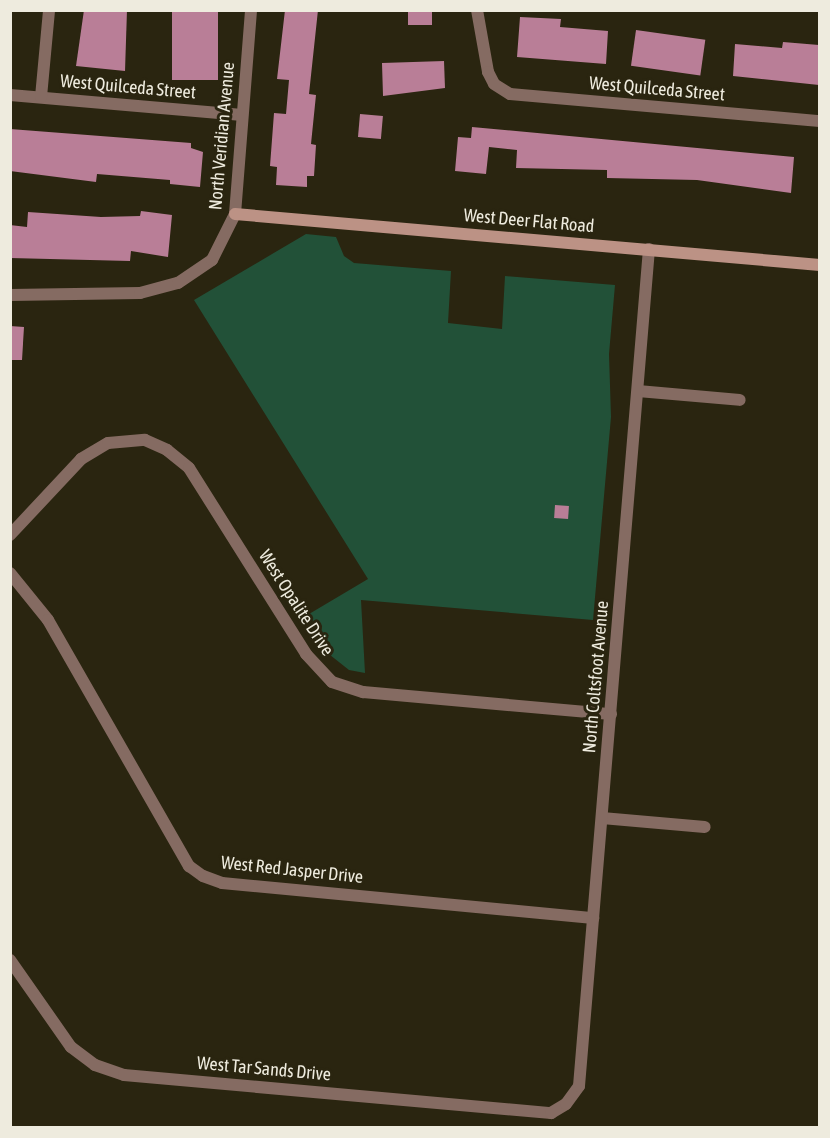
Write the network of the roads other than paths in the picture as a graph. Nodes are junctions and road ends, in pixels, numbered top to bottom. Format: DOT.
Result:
graph roads {
  1 [pos="49,10"];
  2 [pos="251,10"];
  3 [pos="477,10"];
  4 [pos="10,95"];
  5 [pos="41,98"];
  6 [pos="242,115"];
  7 [pos="819,121"];
  8 [pos="235,214"];
  9 [pos="649,249"];
  10 [pos="819,264"];
  11 [pos="10,295"];
  12 [pos="638,391"];
  13 [pos="740,400"];
  14 [pos="10,535"];
  15 [pos="10,573"];
  16 [pos="611,714"];
  17 [pos="602,818"];
  18 [pos="705,827"];
  19 [pos="593,918"];
  20 [pos="10,960"];
  21 [pos="16,980"];
  22 [pos="566,1104"];
  1 -- 5 [label="street"];
  2 -- 6 [label="street, North Veridian Avenue"];
  3 -- 7 [label="street, West Quilceda Street"];
  4 -- 5 [label="street, West Quilceda Street"];
  5 -- 6 [label="street, West Quilceda Street"];
  6 -- 8 [label="street, North Veridian Avenue"];
  8 -- 9 [label="street, West Deer Flat Road"];
  8 -- 11 [label="street, North Veridian Avenue"];
  9 -- 10 [label="street, West Deer Flat Road"];
  9 -- 12 [label="street, North Coltsfoot Avenue"];
  12 -- 13 [label="street"];
  12 -- 16 [label="street, North Coltsfoot Avenue"];
  14 -- 16 [label="street, West Opalite Drive"];
  15 -- 19 [label="street, West Red Jasper Drive"];
  16 -- 17 [label="street, North Coltsfoot Avenue"];
  17 -- 18 [label="street"];
  17 -- 19 [label="street, North Coltsfoot Avenue"];
  19 -- 22 [label="street, North Coltsfoot Avenue"];
  20 -- 21 [label="street, West Tar Sands Drive"];
  21 -- 22 [label="street, West Tar Sands Drive"];
}
